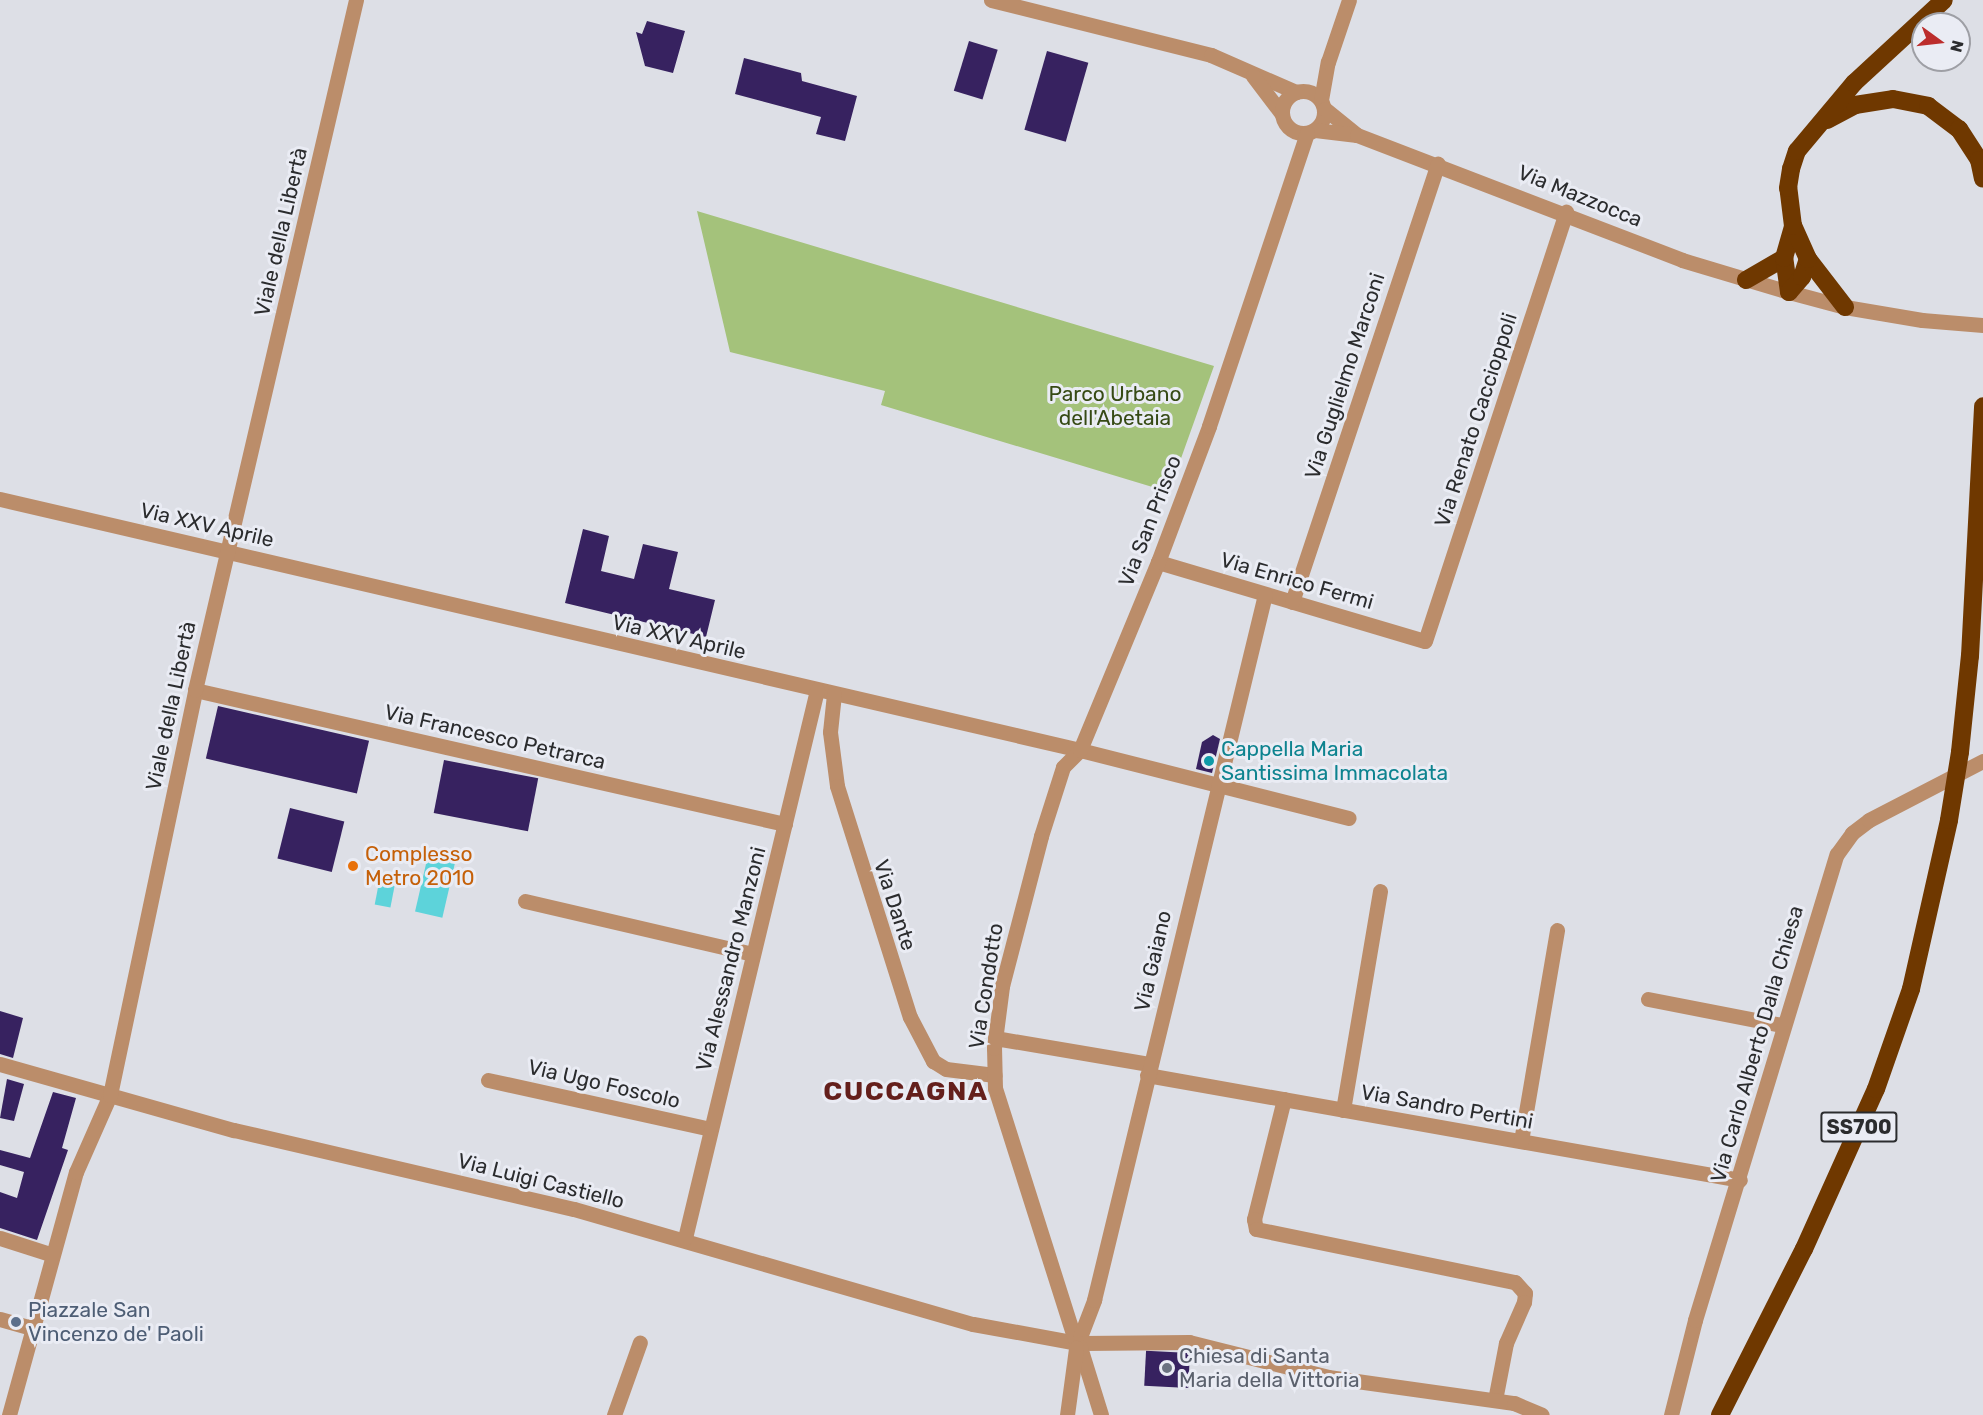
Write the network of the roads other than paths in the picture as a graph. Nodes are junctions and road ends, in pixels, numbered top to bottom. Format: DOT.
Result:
graph roads {
  1 [pos="356,0"];
  2 [pos="991,0"];
  3 [pos="1349,0"];
  4 [pos="1944,0"];
  5 [pos="1328,62"];
  6 [pos="1253,76"];
  7 [pos="1300,91"];
  8 [pos="1323,104"];
  9 [pos="1282,114"];
  10 [pos="1818,125"];
  11 [pos="1311,132"];
  12 [pos="1357,135"];
  13 [pos="1438,164"];
  14 [pos="1983,179"];
  15 [pos="1566,212"];
  16 [pos="1793,226"];
  17 [pos="1784,258"];
  18 [pos="1808,259"];
  19 [pos="1746,280"];
  20 [pos="1789,292"];
  21 [pos="1845,308"];
  22 [pos="1983,325"];
  23 [pos="1983,406"];
  24 [pos="0,499"];
  25 [pos="228,551"];
  26 [pos="1158,562"];
  27 [pos="1265,594"];
  28 [pos="1292,602"];
  29 [pos="1425,641"];
  30 [pos="195,690"];
  31 [pos="817,690"];
  32 [pos="834,693"];
  33 [pos="1080,750"];
  34 [pos="1983,761"];
  35 [pos="1217,784"];
  36 [pos="1349,818"];
  37 [pos="785,824"];
  38 [pos="1380,891"];
  39 [pos="525,901"];
  40 [pos="1557,930"];
  41 [pos="753,954"];
  42 [pos="1648,999"];
  43 [pos="1782,1025"];
  44 [pos="995,1038"];
  45 [pos="0,1064"];
  46 [pos="1148,1070"];
  47 [pos="995,1075"];
  48 [pos="488,1080"];
  49 [pos="110,1095"];
  50 [pos="1284,1099"];
  51 [pos="1343,1110"];
  52 [pos="711,1129"];
  53 [pos="1521,1141"];
  54 [pos="1740,1180"];
  55 [pos="0,1238"];
  56 [pos="685,1239"];
  57 [pos="50,1254"];
  58 [pos="0,1319"];
  59 [pos="31,1328"];
  60 [pos="640,1342"];
  61 [pos="1078,1342"];
  62 [pos="1495,1400"];
  63 [pos="9,1415"];
  64 [pos="614,1415"];
  65 [pos="1067,1415"];
  66 [pos="1101,1415"];
  67 [pos="1542,1415"];
  68 [pos="1671,1415"];
  69 [pos="1720,1415"];
  1 -- 25 [label="street, Viale della Libertà"];
  2 -- 6 [label="street"];
  3 -- 5 [label="street"];
  4 -- 10 [label="highway"];
  5 -- 7 [label="street"];
  5 -- 8 [label="street"];
  6 -- 7 [label="street"];
  6 -- 9 [label="street"];
  7 -- 8 [label="street"];
  7 -- 9 [label="street"];
  8 -- 11 [label="street"];
  8 -- 12 [label="street, Via Mazzocca"];
  9 -- 11 [label="street"];
  10 -- 14 [label="highway"];
  10 -- 16 [label="highway"];
  11 -- 12 [label="street, Via Mazzocca"];
  11 -- 26 [label="street, Via San Prisco"];
  12 -- 13 [label="street, Via Mazzocca"];
  13 -- 15 [label="street, Via Mazzocca"];
  13 -- 28 [label="street, Via Guglielmo Marconi"];
  15 -- 19 [label="street, Via Mazzocca"];
  15 -- 29 [label="street, Via Renato Caccioppoli"];
  16 -- 17 [label="highway"];
  16 -- 18 [label="highway"];
  17 -- 19 [label="highway"];
  17 -- 20 [label="highway"];
  18 -- 20 [label="highway"];
  18 -- 21 [label="highway"];
  19 -- 20 [label="street, Via Mazzocca"];
  20 -- 21 [label="street, Via Mazzocca"];
  21 -- 22 [label="street, Via Mazzocca"];
  23 -- 69 [label="highway, SS700, bridge"];
  24 -- 25 [label="street, Via XXV Aprile"];
  25 -- 30 [label="street, Viale della Libertà"];
  25 -- 31 [label="street, Via XXV Aprile"];
  26 -- 27 [label="street, Via Enrico Fermi"];
  26 -- 33 [label="street, Via San Prisco"];
  27 -- 28 [label="street, Via Enrico Fermi"];
  27 -- 35 [label="street, Via Gaiano"];
  28 -- 29 [label="street, Via Enrico Fermi"];
  30 -- 37 [label="street, Via Francesco Petrarca"];
  30 -- 49 [label="street, Viale della Libertà"];
  31 -- 32 [label="street, Via XXV Aprile"];
  31 -- 37 [label="street, Via Alessandro Manzoni"];
  32 -- 33 [label="street, Via XXV Aprile"];
  32 -- 47 [label="street, Via Dante"];
  33 -- 35 [label="street, Via XXV Aprile"];
  33 -- 44 [label="street, Via Condotto"];
  34 -- 43 [label="street, Via Carlo Alberto Dalla Chiesa"];
  35 -- 36 [label="street, Via XXV Aprile"];
  35 -- 46 [label="street, Via Gaiano"];
  37 -- 41 [label="street, Via Alessandro Manzoni"];
  38 -- 51 [label="street"];
  39 -- 41 [label="street"];
  40 -- 53 [label="street"];
  41 -- 52 [label="street, Via Alessandro Manzoni"];
  42 -- 43 [label="street"];
  43 -- 54 [label="street, Via Carlo Alberto Dalla Chiesa"];
  44 -- 46 [label="street, Via Sandro Pertini"];
  44 -- 47 [label="street, Via Condotto"];
  45 -- 49 [label="street, Via Luigi Castiello"];
  46 -- 50 [label="street, Via Sandro Pertini"];
  46 -- 61 [label="street, Via Gaiano"];
  47 -- 61 [label="street, Via Condotto"];
  48 -- 52 [label="street, Via Ugo Foscolo"];
  49 -- 56 [label="street, Via Luigi Castiello"];
  49 -- 57 [label="street, Viale della Libertà"];
  50 -- 51 [label="street, Via Sandro Pertini"];
  50 -- 62 [label="street"];
  51 -- 53 [label="street, Via Sandro Pertini"];
  52 -- 56 [label="street, Via Alessandro Manzoni"];
  53 -- 54 [label="street, Via Sandro Pertini"];
  54 -- 68 [label="street, Via Carlo Alberto Dalla Chiesa"];
  55 -- 57 [label="street"];
  56 -- 61 [label="street, Via Luigi Castiello"];
  57 -- 59 [label="street, Viale della Libertà"];
  58 -- 59 [label="street"];
  59 -- 63 [label="street, Viale della Libertà"];
  60 -- 64 [label="street"];
  61 -- 62 [label="street, Via Luigi Castiello"];
  61 -- 65 [label="street"];
  61 -- 66 [label="street, Via Condotto"];
  62 -- 67 [label="street, Via Luigi Castiello"];
}
